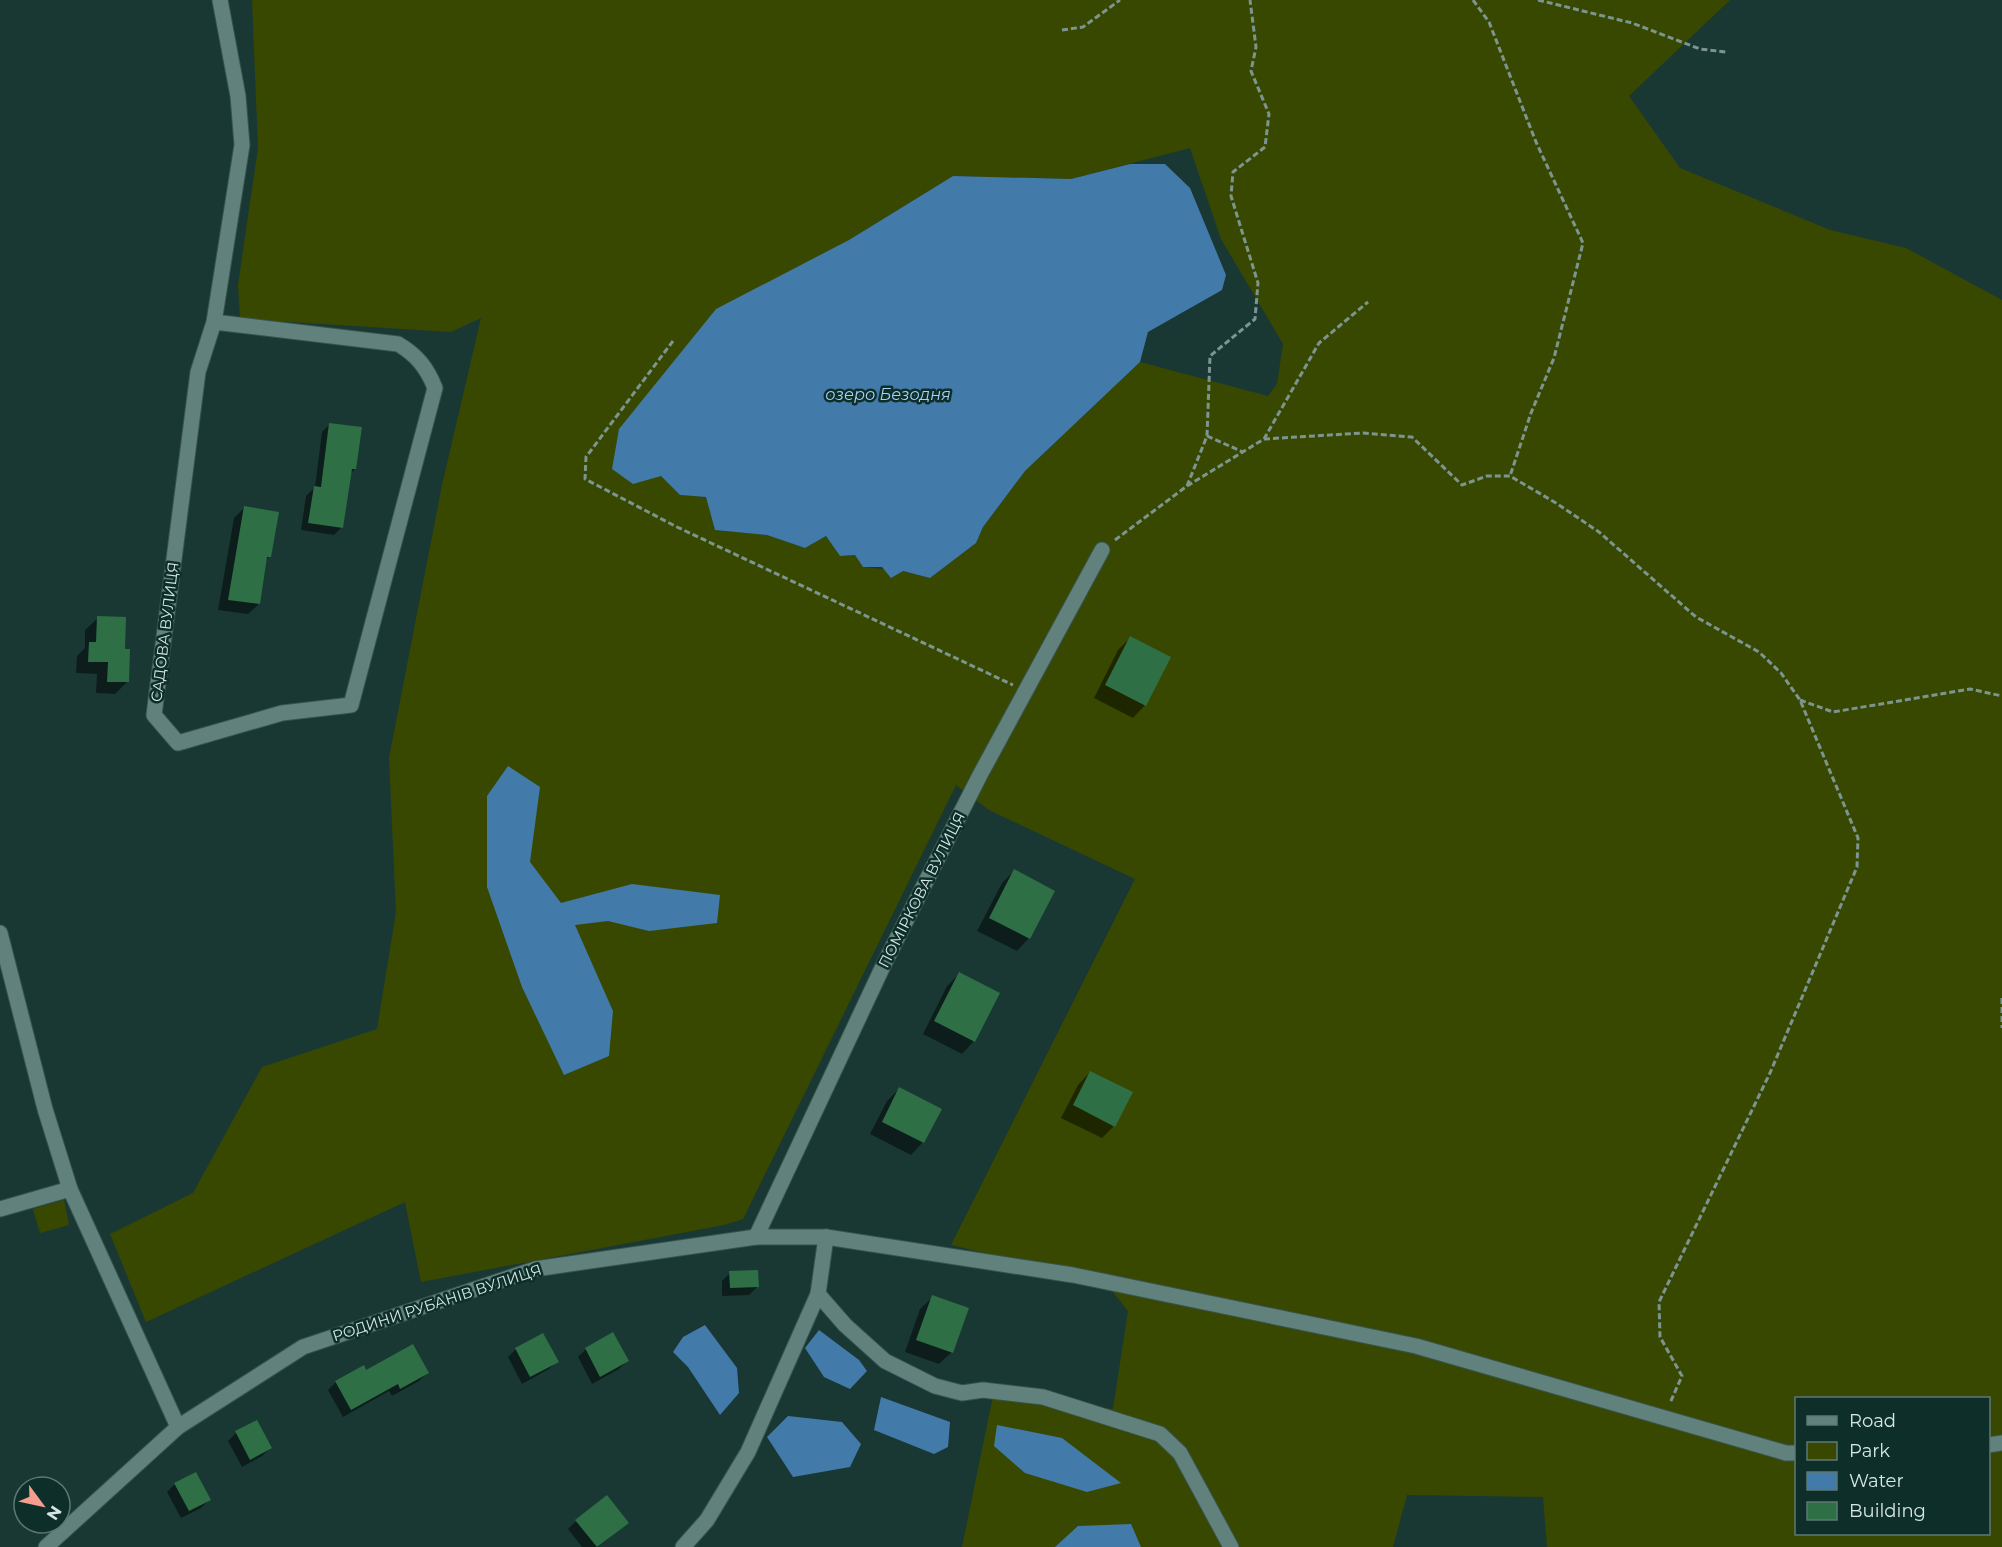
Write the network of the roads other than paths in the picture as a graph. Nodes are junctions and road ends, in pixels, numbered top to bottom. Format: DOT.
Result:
graph roads {
  1 [pos="220,0"];
  2 [pos="214,322"];
  3 [pos="1102,550"];
  4 [pos="0,933"];
  5 [pos="70,1189"];
  6 [pos="0,1209"];
  7 [pos="756,1237"];
  8 [pos="826,1238"];
  9 [pos="818,1294"];
  10 [pos="178,1427"];
  11 [pos="1795,1453"];
  12 [pos="46,1547"];
  13 [pos="683,1547"];
  14 [pos="1231,1547"];
  1 -- 2 [label="street"];
  2 -- 2 [label="street, САДОВА ВУЛИЦЯ"];
  3 -- 7 [label="street, ПОМІРКОВА ВУЛИЦЯ"];
  4 -- 5 [label="street"];
  5 -- 6 [label="street"];
  5 -- 10 [label="street"];
  7 -- 8 [label="street, РОДИНИ РУБАНІВ ВУЛИЦЯ"];
  7 -- 10 [label="street, РОДИНИ РУБАНІВ ВУЛИЦЯ"];
  8 -- 9 [label="street"];
  8 -- 11 [label="street, РОДИНИ РУБАНІВ ВУЛИЦЯ"];
  9 -- 13 [label="street"];
  9 -- 14 [label="street"];
  10 -- 12 [label="street, РОДИНИ РУБАНІВ ВУЛИЦЯ"];
}
